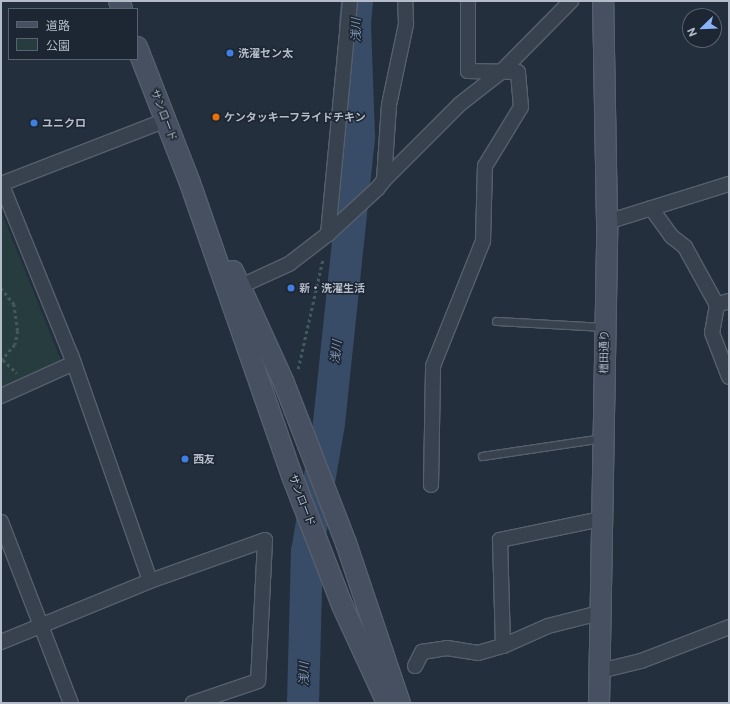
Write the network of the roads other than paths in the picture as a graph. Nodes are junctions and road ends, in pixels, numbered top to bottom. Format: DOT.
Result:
graph roads {
  1 [pos="350,1"];
  2 [pos="405,1"];
  3 [pos="468,1"];
  4 [pos="571,1"];
  5 [pos="603,1"];
  6 [pos="138,50"];
  7 [pos="501,72"];
  8 [pos="166,120"];
  9 [pos="1,184"];
  10 [pos="380,184"];
  11 [pos="729,184"];
  12 [pos="651,208"];
  13 [pos="607,222"];
  14 [pos="332,230"];
  15 [pos="235,289"];
  16 [pos="723,303"];
  17 [pos="496,321"];
  18 [pos="605,327"];
  19 [pos="74,363"];
  20 [pos="729,378"];
  21 [pos="1,396"];
  22 [pos="603,438"];
  23 [pos="482,456"];
  24 [pos="431,485"];
  25 [pos="601,519"];
  26 [pos="1,522"];
  27 [pos="150,581"];
  28 [pos="599,613"];
  29 [pos="42,626"];
  30 [pos="729,627"];
  31 [pos="1,642"];
  32 [pos="504,646"];
  33 [pos="415,666"];
  34 [pos="600,671"];
  35 [pos="71,703"];
  36 [pos="193,703"];
  37 [pos="387,703"];
  38 [pos="400,703"];
  39 [pos="599,703"];
  1 -- 14 [label="street"];
  2 -- 10 [label="street"];
  3 -- 7 [label="street"];
  4 -- 7 [label="street"];
  5 -- 13 [label="street, 檀田通り"];
  6 -- 8 [label="street, サンロード"];
  7 -- 10 [label="street"];
  7 -- 24 [label="street"];
  8 -- 9 [label="street"];
  8 -- 15 [label="street, サンロード"];
  9 -- 19 [label="street"];
  10 -- 14 [label="street"];
  11 -- 12 [label="street"];
  12 -- 13 [label="street"];
  12 -- 16 [label="street"];
  13 -- 18 [label="street, 檀田通り"];
  14 -- 15 [label="street"];
  15 -- 37 [label="street, サンロード"];
  15 -- 38 [label="street"];
  16 -- 20 [label="street"];
  17 -- 18 [label="lane"];
  18 -- 22 [label="street, 檀田通り"];
  19 -- 21 [label="street"];
  19 -- 27 [label="street"];
  22 -- 23 [label="lane"];
  22 -- 25 [label="street, 檀田通り"];
  25 -- 28 [label="street, 檀田通り"];
  25 -- 32 [label="street"];
  26 -- 29 [label="street"];
  27 -- 29 [label="street"];
  27 -- 36 [label="street"];
  28 -- 32 [label="street"];
  28 -- 34 [label="street, 檀田通り"];
  29 -- 31 [label="street"];
  29 -- 35 [label="street"];
  30 -- 34 [label="street"];
  32 -- 33 [label="street"];
  34 -- 39 [label="street, 檀田通り"];
}
